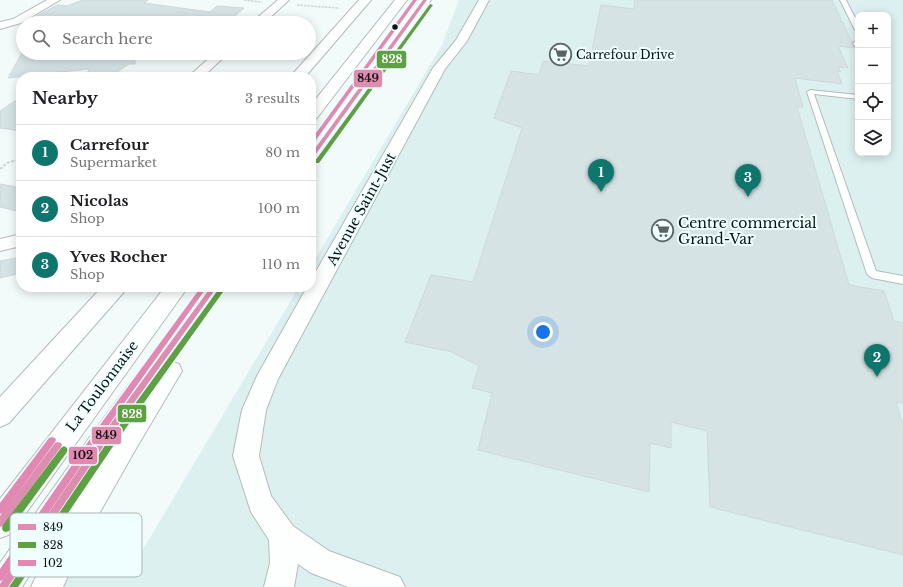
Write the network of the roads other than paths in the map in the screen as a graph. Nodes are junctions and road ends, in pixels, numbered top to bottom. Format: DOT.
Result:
graph roads {
  1 [pos="54,0"];
  2 [pos="375,0"];
  3 [pos="401,0"];
  4 [pos="425,0"];
  5 [pos="484,0"];
  6 [pos="843,0"];
  7 [pos="282,2"];
  8 [pos="360,5"];
  9 [pos="29,16"];
  10 [pos="265,16"];
  11 [pos="16,23"];
  12 [pos="855,24"];
  13 [pos="0,26"];
  14 [pos="316,55"];
  15 [pos="214,60"];
  16 [pos="312,60"];
  17 [pos="201,72"];
  18 [pos="301,72"];
  19 [pos="312,72"];
  20 [pos="855,97"];
  21 [pos="316,109"];
  22 [pos="316,150"];
  23 [pos="16,241"];
  24 [pos="0,245"];
  25 [pos="903,280"];
  26 [pos="316,290"];
  27 [pos="111,292"];
  28 [pos="173,292"];
  29 [pos="210,292"];
  30 [pos="222,292"];
  31 [pos="315,292"];
  32 [pos="0,415"];
  33 [pos="52,513"];
  34 [pos="83,513"];
  35 [pos="0,523"];
  36 [pos="283,536"];
  37 [pos="10,576"];
  38 [pos="52,577"];
  39 [pos="3,587"];
  40 [pos="47,587"];
  41 [pos="279,587"];
  42 [pos="389,587"];
  1 -- 9 [label="street"];
  2 -- 19 [label="main road"];
  3 -- 21 [label="main road"];
  4 -- 22 [label="main road"];
  5 -- 26 [label="street, Avenue Saint-Just"];
  6 -- 12 [label="lane"];
  7 -- 10 [label="street"];
  8 -- 14 [label="main road"];
  11 -- 13 [label="street"];
  15 -- 17 [label="street"];
  16 -- 18 [label="main road"];
  20 -- 25 [label="lane"];
  23 -- 24 [label="street"];
  27 -- 32 [label="main road"];
  28 -- 35 [label="main road, La Toulonnaise"];
  29 -- 33 [label="main road"];
  30 -- 34 [label="main road"];
  31 -- 36 [label="street, Avenue Saint-Just"];
  36 -- 41 [label="street"];
  36 -- 42 [label="street, Avenue Saint-Just"];
  37 -- 39 [label="main road"];
  38 -- 40 [label="main road"];
}
